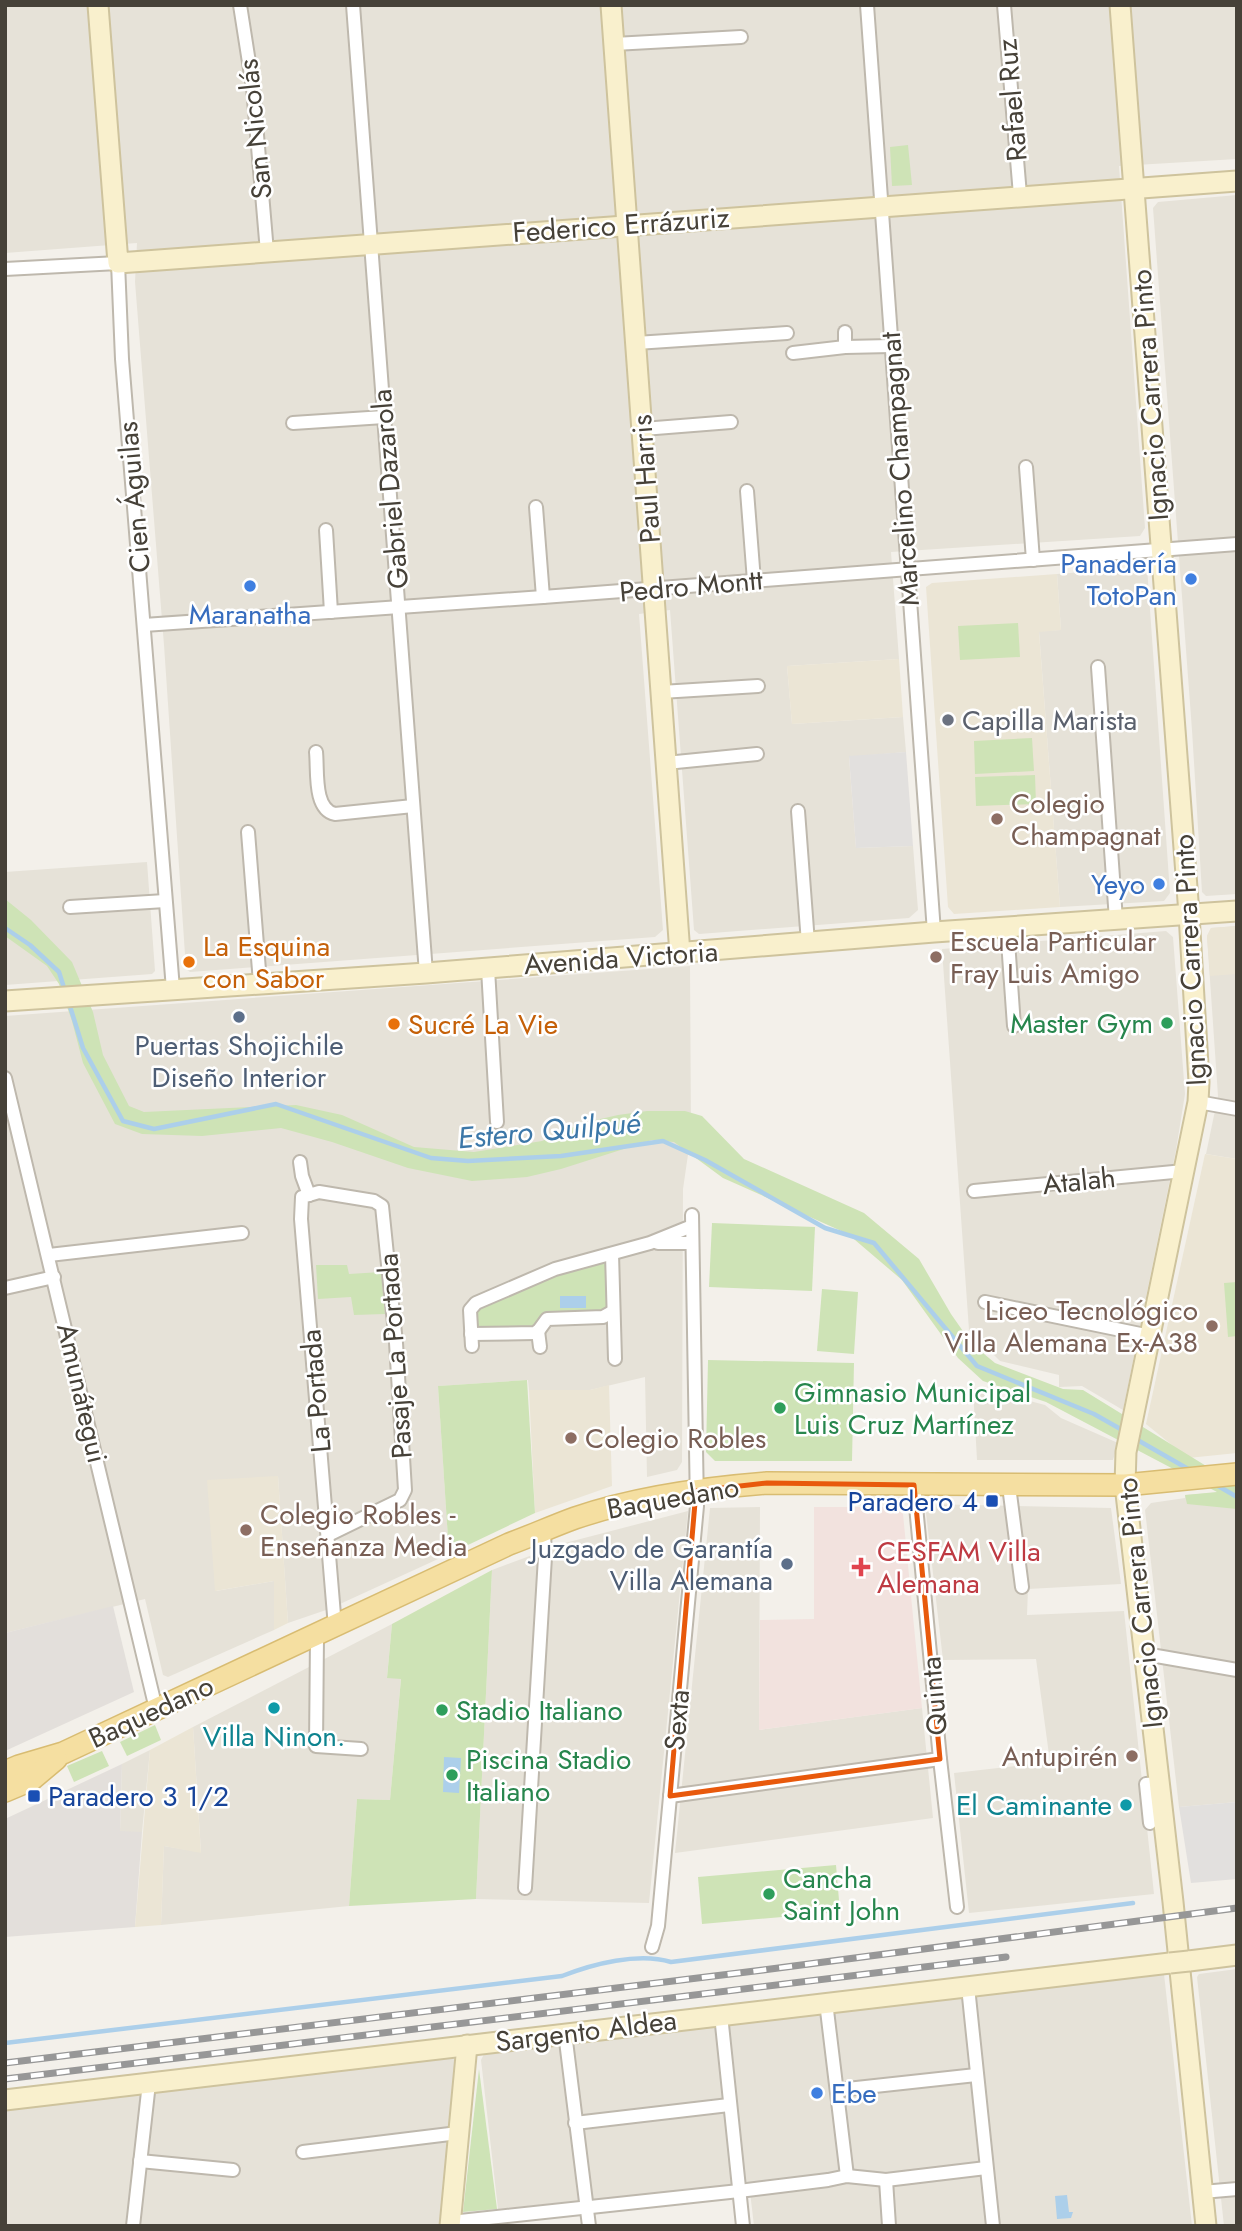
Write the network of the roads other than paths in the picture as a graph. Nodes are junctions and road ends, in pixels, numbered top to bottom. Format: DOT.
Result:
graph roads {
  1 [pos="98,5"];
  2 [pos="240,5"];
  3 [pos="353,5"];
  4 [pos="611,5"];
  5 [pos="867,5"];
  6 [pos="1004,5"];
  7 [pos="1120,5"];
  8 [pos="741,37"];
  9 [pos="614,44"];
  10 [pos="1237,181"];
  11 [pos="1134,187"];
  12 [pos="1020,195"];
  13 [pos="881,205"];
  14 [pos="627,224"];
  15 [pos="371,243"];
  16 [pos="267,252"];
  17 [pos="118,263"];
  18 [pos="5,269"];
  19 [pos="845,332"];
  20 [pos="787,333"];
  21 [pos="636,343"];
  22 [pos="891,346"];
  23 [pos="845,347"];
  24 [pos="793,353"];
  25 [pos="384,417"];
  26 [pos="731,422"];
  27 [pos="293,423"];
  28 [pos="643,429"];
  29 [pos="1026,467"];
  30 [pos="747,491"];
  31 [pos="536,507"];
  32 [pos="326,530"];
  33 [pos="1237,544"];
  34 [pos="1161,550"];
  35 [pos="1033,559"];
  36 [pos="907,569"];
  37 [pos="754,580"];
  38 [pos="655,589"];
  39 [pos="543,597"];
  40 [pos="400,608"];
  41 [pos="331,612"];
  42 [pos="144,625"];
  43 [pos="1098,667"];
  44 [pos="758,686"];
  45 [pos="661,692"];
  46 [pos="316,752"];
  47 [pos="757,754"];
  48 [pos="666,763"];
  49 [pos="414,806"];
  50 [pos="797,811"];
  51 [pos="248,832"];
  52 [pos="165,901"];
  53 [pos="70,906"];
  54 [pos="1237,911"];
  55 [pos="1189,914"];
  56 [pos="1116,920"];
  57 [pos="1007,927"];
  58 [pos="934,932"];
  59 [pos="808,943"];
  60 [pos="680,954"];
  61 [pos="488,968"];
  62 [pos="426,973"];
  63 [pos="260,983"];
  64 [pos="173,989"];
  65 [pos="5,1001"];
  66 [pos="1014,1026"];
  67 [pos="5,1078"];
  68 [pos="1198,1102"];
  69 [pos="1237,1109"];
  70 [pos="497,1122"];
  71 [pos="300,1162"];
  72 [pos="1184,1171"];
  73 [pos="974,1191"];
  74 [pos="309,1195"];
  75 [pos="242,1233"];
  76 [pos="650,1243"];
  77 [pos="692,1243"];
  78 [pos="612,1254"];
  79 [pos="49,1255"];
  80 [pos="54,1277"];
  81 [pos="5,1288"];
  82 [pos="985,1302"];
  83 [pos="612,1312"];
  84 [pos="538,1331"];
  85 [pos="1150,1336"];
  86 [pos="540,1346"];
  87 [pos="615,1359"];
  88 [pos="1230,1475"];
  89 [pos="914,1485"];
  90 [pos="1125,1485"];
  91 [pos="1009,1486"];
  92 [pos="696,1491"];
  93 [pos="544,1532"];
  94 [pos="328,1535"];
  95 [pos="1022,1587"];
  96 [pos="326,1631"];
  97 [pos="1145,1654"];
  98 [pos="1237,1670"];
  99 [pos="156,1709"];
  100 [pos="361,1749"];
  101 [pos="63,1753"];
  102 [pos="940,1759"];
  103 [pos="5,1772"];
  104 [pos="1159,1783"];
  105 [pos="5,1791"];
  106 [pos="670,1796"];
  107 [pos="1150,1823"];
  108 [pos="525,1888"];
  109 [pos="957,1908"];
  110 [pos="652,1947"];
  111 [pos="1237,1955"];
  112 [pos="968,1987"];
  113 [pos="826,2002"];
  114 [pos="720,2015"];
  115 [pos="565,2033"];
  116 [pos="467,2045"];
  117 [pos="976,2075"];
  118 [pos="149,2082"];
  119 [pos="838,2090"];
  120 [pos="5,2100"];
  121 [pos="729,2105"];
  122 [pos="575,2123"];
  123 [pos="458,2133"];
  124 [pos="303,2152"];
  125 [pos="140,2161"];
  126 [pos="986,2168"];
  127 [pos="233,2170"];
  128 [pos="847,2176"];
  129 [pos="886,2180"];
  130 [pos="1237,2189"];
  131 [pos="739,2191"];
  132 [pos="1202,2192"];
  133 [pos="586,2208"];
  134 [pos="450,2224"];
  135 [pos="133,2226"];
  136 [pos="589,2226"];
  137 [pos="743,2226"];
  138 [pos="889,2226"];
  139 [pos="993,2226"];
  140 [pos="1206,2226"];
  1 -- 17 [label="street, Cien Águilas"];
  2 -- 16 [label="street, San Nicolás"];
  3 -- 15 [label="street, Gabriel Dazarola"];
  4 -- 9 [label="street, Paul Harris"];
  5 -- 13 [label="street, Marcelino Champagnat"];
  6 -- 12 [label="street, Rafael Ruz"];
  7 -- 11 [label="street, Ignacio Carrera Pinto"];
  8 -- 9 [label="street"];
  9 -- 14 [label="street, Paul Harris"];
  10 -- 11 [label="street, Federico Errázuriz"];
  11 -- 12 [label="street, Federico Errázuriz"];
  11 -- 34 [label="street, Ignacio Carrera Pinto"];
  12 -- 13 [label="street, Federico Errázuriz"];
  13 -- 14 [label="street, Federico Errázuriz"];
  13 -- 22 [label="street, Marcelino Champagnat"];
  14 -- 15 [label="street, Federico Errázuriz"];
  14 -- 21 [label="street, Paul Harris"];
  15 -- 16 [label="street, Federico Errázuriz"];
  15 -- 25 [label="street, Gabriel Dazarola"];
  16 -- 17 [label="street, Federico Errázuriz"];
  17 -- 18 [label="street, Federico Errázuriz"];
  17 -- 42 [label="street, Cien Águilas"];
  19 -- 23 [label="street"];
  20 -- 21 [label="street"];
  21 -- 28 [label="street, Paul Harris"];
  22 -- 23 [label="street"];
  22 -- 36 [label="street, Marcelino Champagnat"];
  23 -- 24 [label="street"];
  25 -- 27 [label="street"];
  25 -- 40 [label="street, Gabriel Dazarola"];
  26 -- 28 [label="street"];
  28 -- 38 [label="street, Paul Harris"];
  29 -- 35 [label="street"];
  30 -- 37 [label="street"];
  31 -- 39 [label="street"];
  32 -- 41 [label="street"];
  33 -- 34 [label="street, Pedro Montt"];
  34 -- 35 [label="street, Pedro Montt"];
  34 -- 55 [label="street, Ignacio Carrera Pinto"];
  35 -- 36 [label="street, Pedro Montt"];
  36 -- 37 [label="street, Pedro Montt"];
  36 -- 58 [label="street, Marcelino Champagnat"];
  37 -- 38 [label="street, Pedro Montt"];
  38 -- 39 [label="street, Pedro Montt"];
  38 -- 45 [label="street, Paul Harris"];
  39 -- 40 [label="street, Pedro Montt"];
  40 -- 41 [label="street, Pedro Montt"];
  40 -- 49 [label="street, Gabriel Dazarola"];
  41 -- 42 [label="street, Pedro Montt"];
  42 -- 52 [label="street, Cien Águilas"];
  43 -- 56 [label="street"];
  44 -- 45 [label="street"];
  45 -- 48 [label="street, Paul Harris"];
  46 -- 49 [label="street"];
  47 -- 48 [label="street"];
  48 -- 60 [label="street, Paul Harris"];
  49 -- 62 [label="street, Gabriel Dazarola"];
  50 -- 59 [label="street"];
  51 -- 63 [label="street"];
  52 -- 53 [label="street"];
  52 -- 64 [label="street, Cien Águilas"];
  54 -- 55 [label="street, Avenida Victoria"];
  55 -- 56 [label="street, Avenida Victoria"];
  55 -- 68 [label="street, Ignacio Carrera Pinto"];
  56 -- 57 [label="street, Avenida Victoria"];
  57 -- 58 [label="street, Avenida Victoria"];
  57 -- 66 [label="street"];
  58 -- 59 [label="street, Avenida Victoria"];
  59 -- 60 [label="street, Avenida Victoria"];
  60 -- 61 [label="street, Avenida Victoria"];
  61 -- 62 [label="street, Avenida Victoria"];
  61 -- 70 [label="street"];
  62 -- 63 [label="street, Avenida Victoria"];
  63 -- 64 [label="street, Avenida Victoria"];
  64 -- 65 [label="street, Avenida Victoria"];
  67 -- 79 [label="street, Amunátegui"];
  68 -- 69 [label="street"];
  68 -- 72 [label="street, Ignacio Carrera Pinto"];
  71 -- 74 [label="street, La Portada"];
  72 -- 73 [label="street, Atalah"];
  72 -- 85 [label="street, Ignacio Carrera Pinto"];
  74 -- 94 [label="street, La Portada"];
  74 -- 94 [label="street, Pasaje La Portada"];
  75 -- 79 [label="street"];
  76 -- 77 [label="street"];
  76 -- 77 [label="street, Sexta"];
  76 -- 78 [label="street"];
  77 -- 92 [label="street, Sexta"];
  78 -- 83 [label="street"];
  78 -- 84 [label="street"];
  79 -- 80 [label="street, Amunátegui"];
  80 -- 81 [label="street"];
  80 -- 99 [label="street, Amunátegui"];
  82 -- 85 [label="street"];
  83 -- 84 [label="street"];
  83 -- 87 [label="street"];
  84 -- 86 [label="street"];
  85 -- 90 [label="street, Ignacio Carrera Pinto"];
  88 -- 90 [label="main road, Baquedano"];
  89 -- 91 [label="main road, Baquedano"];
  89 -- 92 [label="main road, Baquedano"];
  89 -- 102 [label="street, Quinta"];
  90 -- 91 [label="main road, Baquedano"];
  90 -- 97 [label="street, Ignacio Carrera Pinto"];
  91 -- 95 [label="street"];
  92 -- 93 [label="main road, Baquedano"];
  92 -- 106 [label="street, Sexta"];
  93 -- 96 [label="main road, Baquedano"];
  93 -- 108 [label="street"];
  94 -- 96 [label="street, La Portada"];
  96 -- 99 [label="main road, Baquedano"];
  96 -- 100 [label="street, La Portada"];
  97 -- 98 [label="street"];
  97 -- 104 [label="street, Ignacio Carrera Pinto"];
  99 -- 101 [label="main road, Baquedano"];
  101 -- 103 [label="main road, Baquedano"];
  101 -- 105 [label="main road, Baquedano"];
  102 -- 106 [label="street"];
  102 -- 109 [label="street, Quinta"];
  104 -- 107 [label="street"];
  104 -- 132 [label="street, Ignacio Carrera Pinto"];
  106 -- 110 [label="street, Sexta"];
  111 -- 112 [label="street, Sargento Aldea"];
  112 -- 113 [label="street, Sargento Aldea"];
  112 -- 117 [label="street"];
  113 -- 114 [label="street, Sargento Aldea"];
  113 -- 119 [label="street"];
  114 -- 115 [label="street, Sargento Aldea"];
  114 -- 121 [label="street"];
  115 -- 116 [label="street, Sargento Aldea"];
  115 -- 122 [label="street"];
  116 -- 118 [label="street, Sargento Aldea"];
  116 -- 123 [label="street"];
  117 -- 119 [label="street"];
  117 -- 126 [label="street"];
  118 -- 120 [label="street, Sargento Aldea"];
  118 -- 125 [label="street"];
  119 -- 128 [label="street"];
  121 -- 122 [label="street"];
  121 -- 131 [label="street"];
  122 -- 133 [label="street"];
  123 -- 124 [label="street"];
  123 -- 134 [label="street"];
  125 -- 127 [label="street"];
  125 -- 135 [label="street"];
  126 -- 129 [label="street"];
  126 -- 139 [label="street"];
  128 -- 129 [label="street"];
  128 -- 131 [label="street"];
  129 -- 138 [label="street"];
  130 -- 132 [label="street"];
  131 -- 133 [label="street"];
  131 -- 137 [label="street"];
  132 -- 140 [label="street, Ignacio Carrera Pinto"];
  133 -- 134 [label="street"];
  133 -- 136 [label="street"];
}
